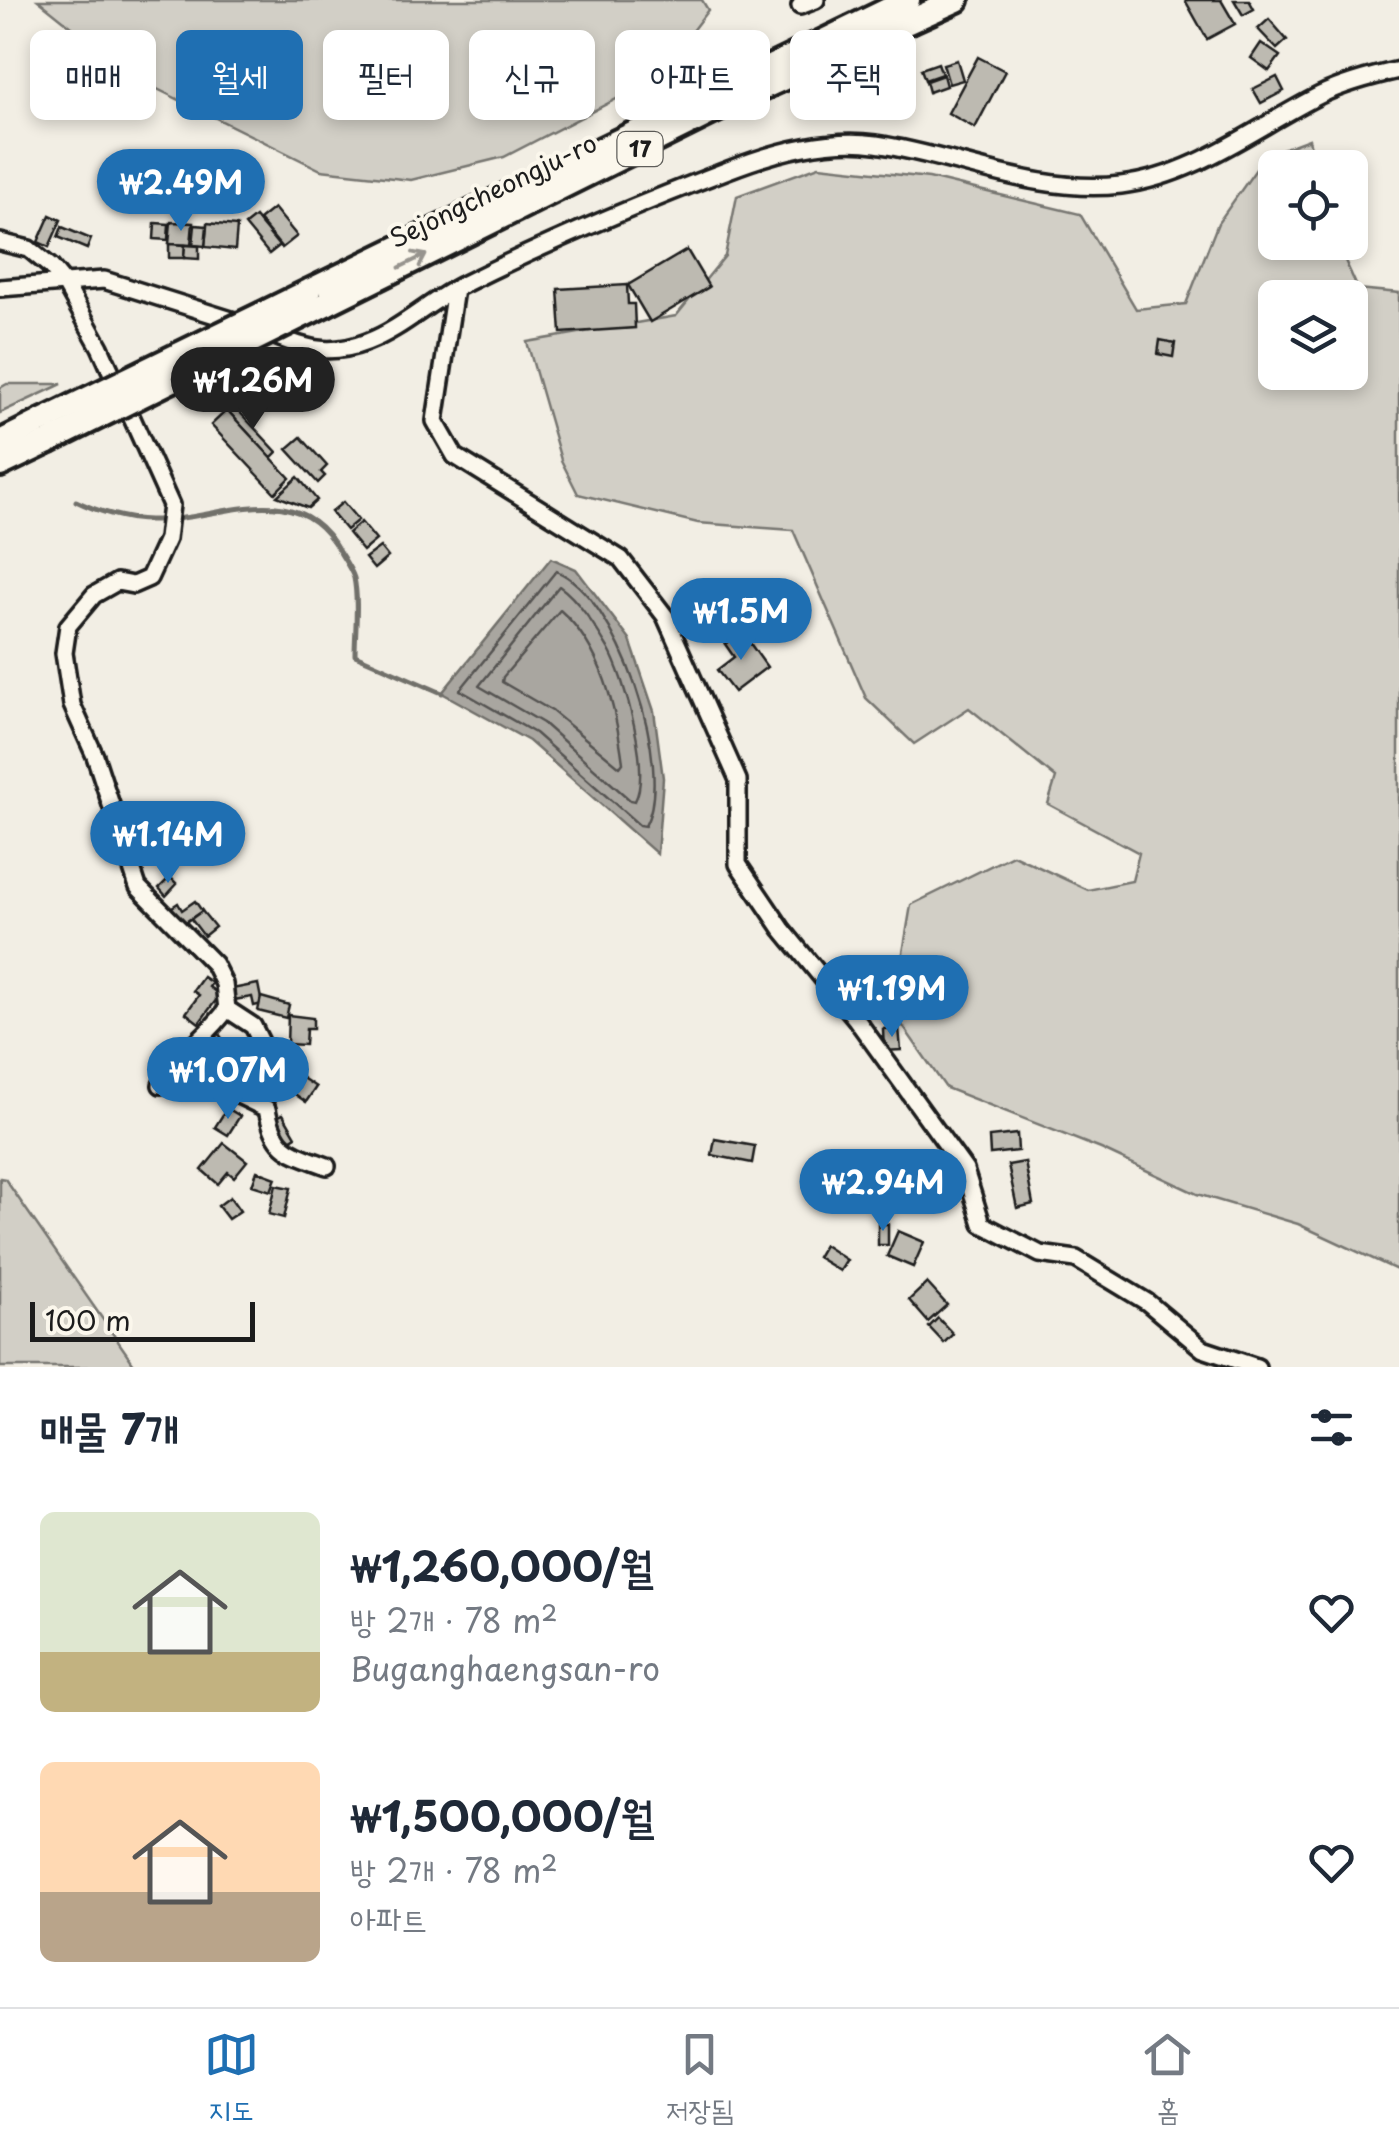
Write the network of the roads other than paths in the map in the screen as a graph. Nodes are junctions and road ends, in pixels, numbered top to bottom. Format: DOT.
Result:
graph roads {
  1 [pos="908,0"];
  2 [pos="957,0"];
  3 [pos="1399,70"];
  4 [pos="0,242"];
  5 [pos="65,284"];
  6 [pos="0,288"];
  7 [pos="454,288"];
  8 [pos="318,298"];
  9 [pos="45,432"];
  10 [pos="0,442"];
  11 [pos="0,465"];
  12 [pos="227,1008"];
  13 [pos="282,1064"];
  14 [pos="327,1166"];
  15 [pos="1257,1367"];
  1 -- 8 [label="highway, Sejongcheongju-ro / 17"];
  8 -- 2 [label="highway, Sejongcheongju-ro / 17, one-way"];
  3 -- 7 [label="street"];
  4 -- 5 [label="street"];
  5 -- 6 [label="street"];
  5 -- 7 [label="street"];
  5 -- 12 [label="street"];
  7 -- 15 [label="street"];
  8 -- 9 [label="highway, 17, bridge"];
  9 -- 10 [label="highway, 17"];
  9 -- 11 [label="highway, 17"];
  12 -- 13 [label="street"];
  12 -- 14 [label="street"];
}
